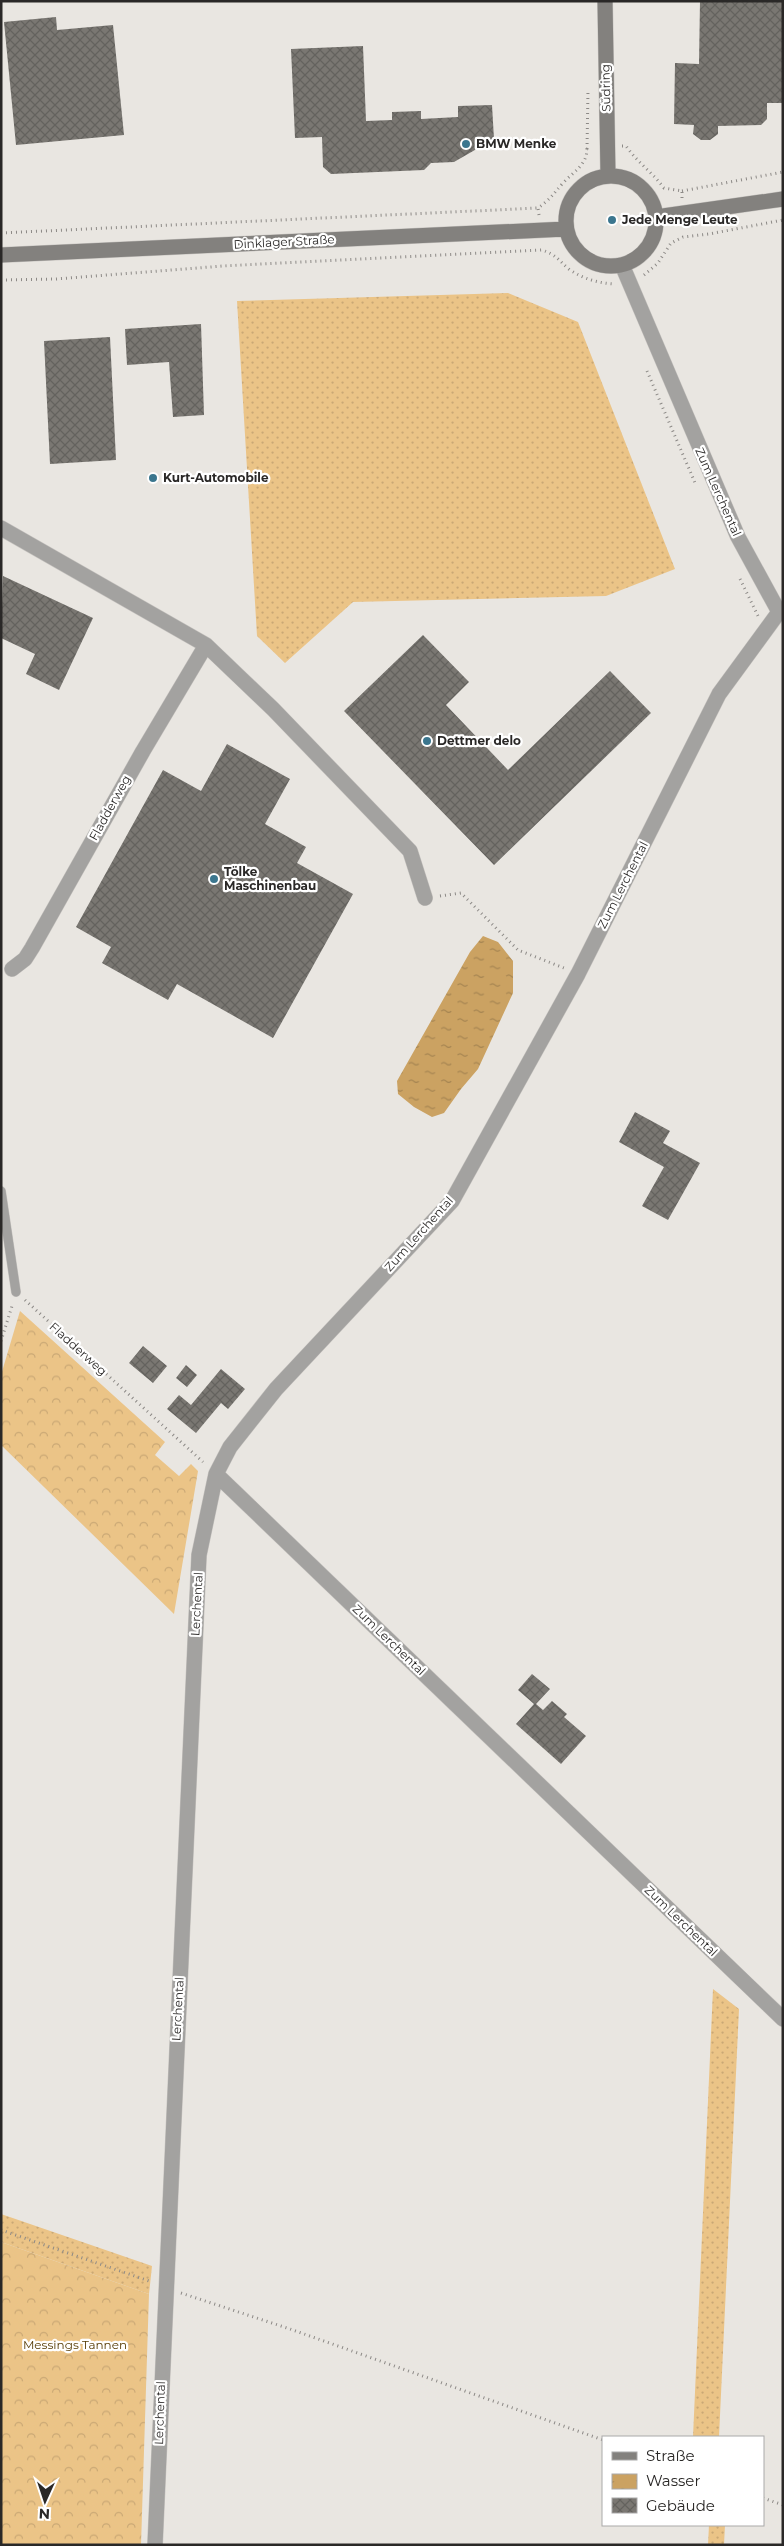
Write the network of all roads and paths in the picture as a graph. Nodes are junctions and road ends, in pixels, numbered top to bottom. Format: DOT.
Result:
graph roads {
  1 [pos="605,1"];
  2 [pos="783,172"];
  3 [pos="608,176"];
  4 [pos="682,191"];
  5 [pos="783,199"];
  6 [pos="538,208"];
  7 [pos="656,217"];
  8 [pos="783,220"];
  9 [pos="566,229"];
  10 [pos="1,233"];
  11 [pos="1,255"];
  12 [pos="622,265"];
  13 [pos="1,280"];
  14 [pos="629,281"];
  15 [pos="1,528"];
  16 [pos="206,645"];
  17 [pos="424,898"];
  18 [pos="12,969"];
  19 [pos="578,974"];
  20 [pos="1,1190"];
  21 [pos="16,1292"];
  22 [pos="1,1341"];
  23 [pos="216,1474"];
  24 [pos="783,2019"];
  25 [pos="1,2230"];
  26 [pos="166,2287"];
  27 [pos="602,2440"];
  28 [pos="764,2498"];
  29 [pos="783,2505"];
  30 [pos="155,2545"];
  1 -- 3 [label="main road, Südring"];
  2 -- 4 [label="path"];
  3 -- 7 [label="main road"];
  3 -- 9 [label="main road"];
  5 -- 7 [label="main road"];
  6 -- 10 [label="path"];
  7 -- 12 [label="main road"];
  8 -- 14 [label="path"];
  9 -- 11 [label="main road, Dinklager Straße"];
  9 -- 12 [label="main road"];
  12 -- 14 [label="street, Zum Lerchental"];
  13 -- 14 [label="path"];
  14 -- 19 [label="street, Zum Lerchental"];
  15 -- 16 [label="street"];
  16 -- 17 [label="street"];
  16 -- 18 [label="street, Fladderweg"];
  17 -- 19 [label="path"];
  19 -- 23 [label="street, Zum Lerchental"];
  20 -- 21 [label="lane"];
  21 -- 22 [label="path"];
  21 -- 23 [label="path, Fladderweg"];
  23 -- 24 [label="street, Zum Lerchental"];
  23 -- 26 [label="street, Lerchental"];
  25 -- 26 [label="path"];
  26 -- 27 [label="path"];
  26 -- 30 [label="street, Lerchental"];
  28 -- 29 [label="path"];
}
